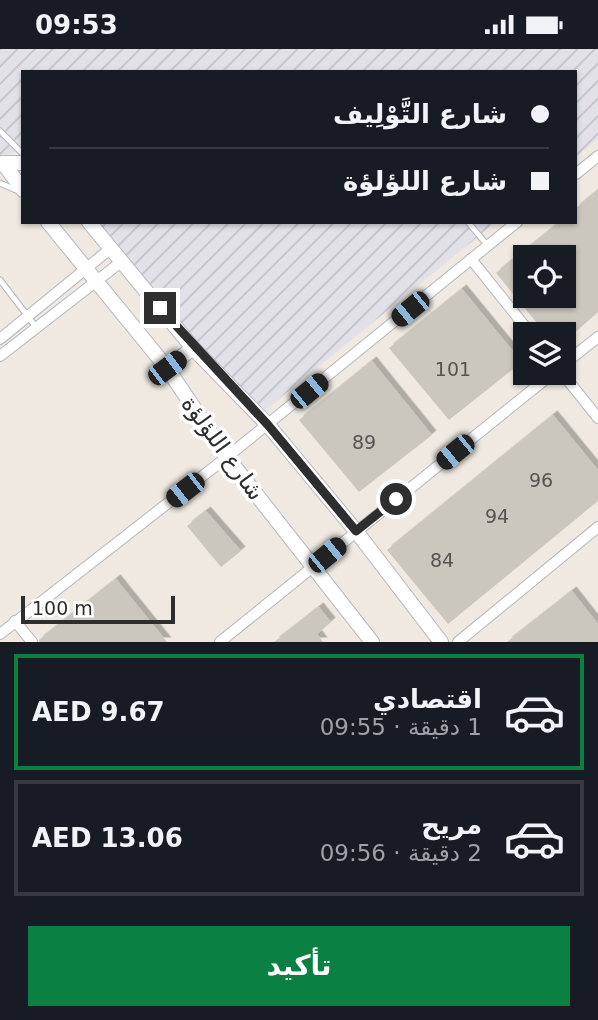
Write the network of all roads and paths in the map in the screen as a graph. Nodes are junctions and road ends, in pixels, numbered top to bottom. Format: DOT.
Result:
graph roads {
  1 [pos="0,131"];
  2 [pos="21,152"];
  3 [pos="598,156"];
  4 [pos="1,163"];
  5 [pos="21,163"];
  6 [pos="577,173"];
  7 [pos="0,183"];
  8 [pos="21,189"];
  9 [pos="21,191"];
  10 [pos="50,224"];
  11 [pos="91,224"];
  12 [pos="470,224"];
  13 [pos="515,224"];
  14 [pos="488,246"];
  15 [pos="110,249"];
  16 [pos="471,259"];
  17 [pos="121,262"];
  18 [pos="85,269"];
  19 [pos="0,280"];
  20 [pos="96,282"];
  21 [pos="0,288"];
  22 [pos="9,292"];
  23 [pos="28,316"];
  24 [pos="521,322"];
  25 [pos="36,327"];
  26 [pos="598,337"];
  27 [pos="0,338"];
  28 [pos="193,348"];
  29 [pos="576,355"];
  30 [pos="0,356"];
  31 [pos="167,368"];
  32 [pos="538,385"];
  33 [pos="572,385"];
  34 [pos="598,418"];
  35 [pos="268,425"];
  36 [pos="227,457"];
  37 [pos="598,527"];
  38 [pos="356,531"];
  39 [pos="312,567"];
  40 [pos="15,621"];
  41 [pos="0,634"];
  42 [pos="32,642"];
  43 [pos="220,642"];
  44 [pos="372,642"];
  45 [pos="441,642"];
  46 [pos="458,642"];
  1 -- 2 [label="lane"];
  3 -- 6 [label="street"];
  4 -- 5 [label="street"];
  4 -- 8 [label="street"];
  7 -- 9 [label="lane"];
  10 -- 18 [label="street, شارع اللؤلؤة"];
  11 -- 15 [label="street, شارع اللؤلؤة"];
  12 -- 14 [label="lane"];
  13 -- 14 [label="street"];
  14 -- 16 [label="street"];
  15 -- 17 [label="street, شارع اللؤلؤة"];
  15 -- 18 [label="street"];
  16 -- 24 [label="street"];
  16 -- 35 [label="street"];
  17 -- 20 [label="street"];
  17 -- 28 [label="street, شارع اللؤلؤة"];
  18 -- 20 [label="street, شارع اللؤلؤة"];
  18 -- 23 [label="street"];
  19 -- 22 [label="lane"];
  20 -- 25 [label="street"];
  20 -- 31 [label="street, شارع اللؤلؤة"];
  21 -- 22 [label="lane"];
  22 -- 23 [label="lane"];
  23 -- 25 [label="lane"];
  23 -- 27 [label="street"];
  25 -- 30 [label="street"];
  26 -- 29 [label="street"];
  28 -- 31 [label="street"];
  28 -- 35 [label="street, شارع اللؤلؤة"];
  31 -- 36 [label="street, شارع اللؤلؤة"];
  32 -- 38 [label="street"];
  33 -- 34 [label="street"];
  35 -- 36 [label="street"];
  35 -- 38 [label="street, شارع اللؤلؤة"];
  36 -- 39 [label="street, شارع اللؤلؤة"];
  36 -- 40 [label="street"];
  37 -- 46 [label="street"];
  38 -- 39 [label="street"];
  38 -- 45 [label="street, شارع اللؤلؤة"];
  39 -- 43 [label="street"];
  39 -- 44 [label="street, شارع اللؤلؤة"];
  40 -- 41 [label="street"];
  40 -- 42 [label="street"];
}
